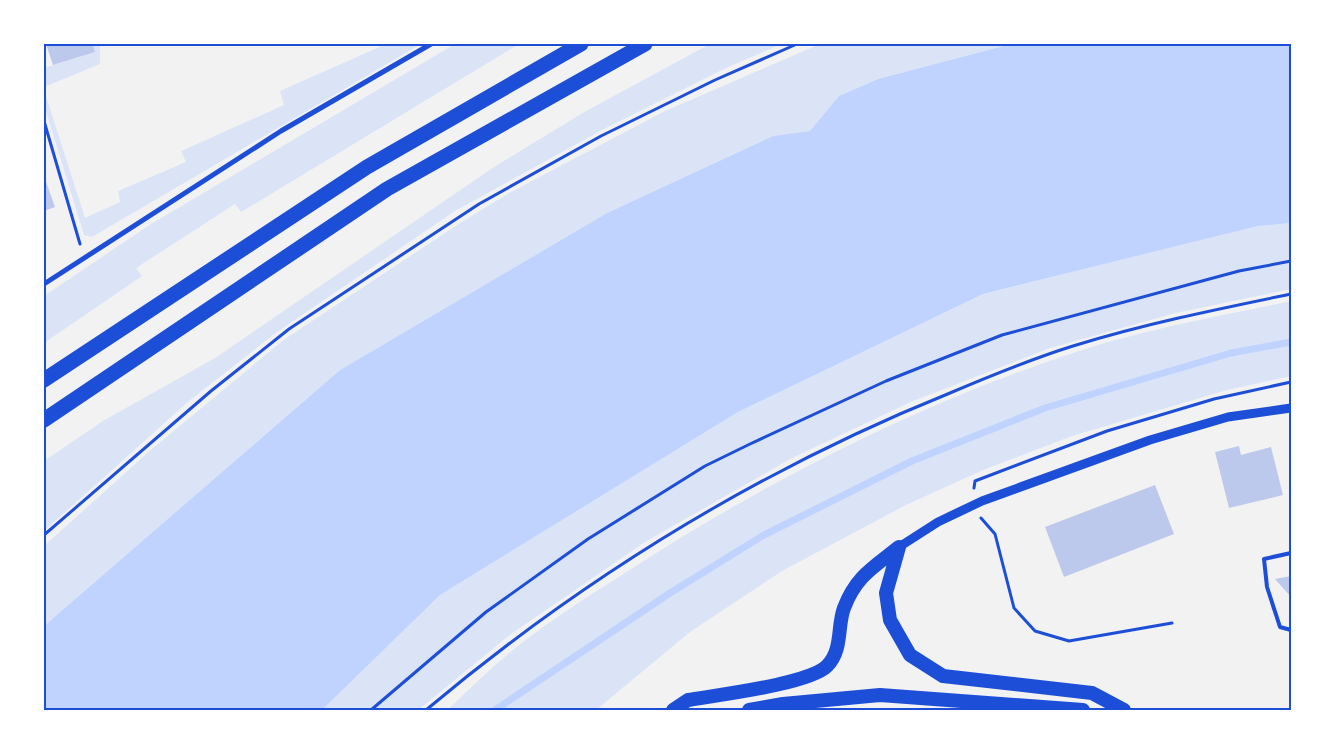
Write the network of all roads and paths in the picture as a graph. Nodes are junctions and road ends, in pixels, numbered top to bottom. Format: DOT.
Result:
graph roads {
  1 [pos="431,44"];
  2 [pos="581,44"];
  3 [pos="645,44"];
  4 [pos="798,44"];
  5 [pos="44,121"];
  6 [pos="84,256"];
  7 [pos="1291,261"];
  8 [pos="44,284"];
  9 [pos="1291,294"];
  10 [pos="44,380"];
  11 [pos="1291,408"];
  12 [pos="44,420"];
  13 [pos="972,506"];
  14 [pos="44,536"];
  15 [pos="899,547"];
  16 [pos="1291,553"];
  17 [pos="1172,623"];
  18 [pos="1291,630"];
  19 [pos="371,710"];
  20 [pos="426,710"];
  21 [pos="672,710"];
  22 [pos="749,710"];
  23 [pos="1083,710"];
  24 [pos="1124,710"];
  1 -- 6 [label="street"];
  2 -- 10 [label="highway"];
  3 -- 12 [label="highway"];
  4 -- 14 [label="path"];
  5 -- 6 [label="path"];
  6 -- 8 [label="street"];
  7 -- 19 [label="path"];
  9 -- 20 [label="path"];
  11 -- 13 [label="street"];
  13 -- 15 [label="street"];
  13 -- 17 [label="path"];
  15 -- 21 [label="highway"];
  15 -- 24 [label="highway"];
  16 -- 18 [label="lane"];
  22 -- 23 [label="highway"];
}
